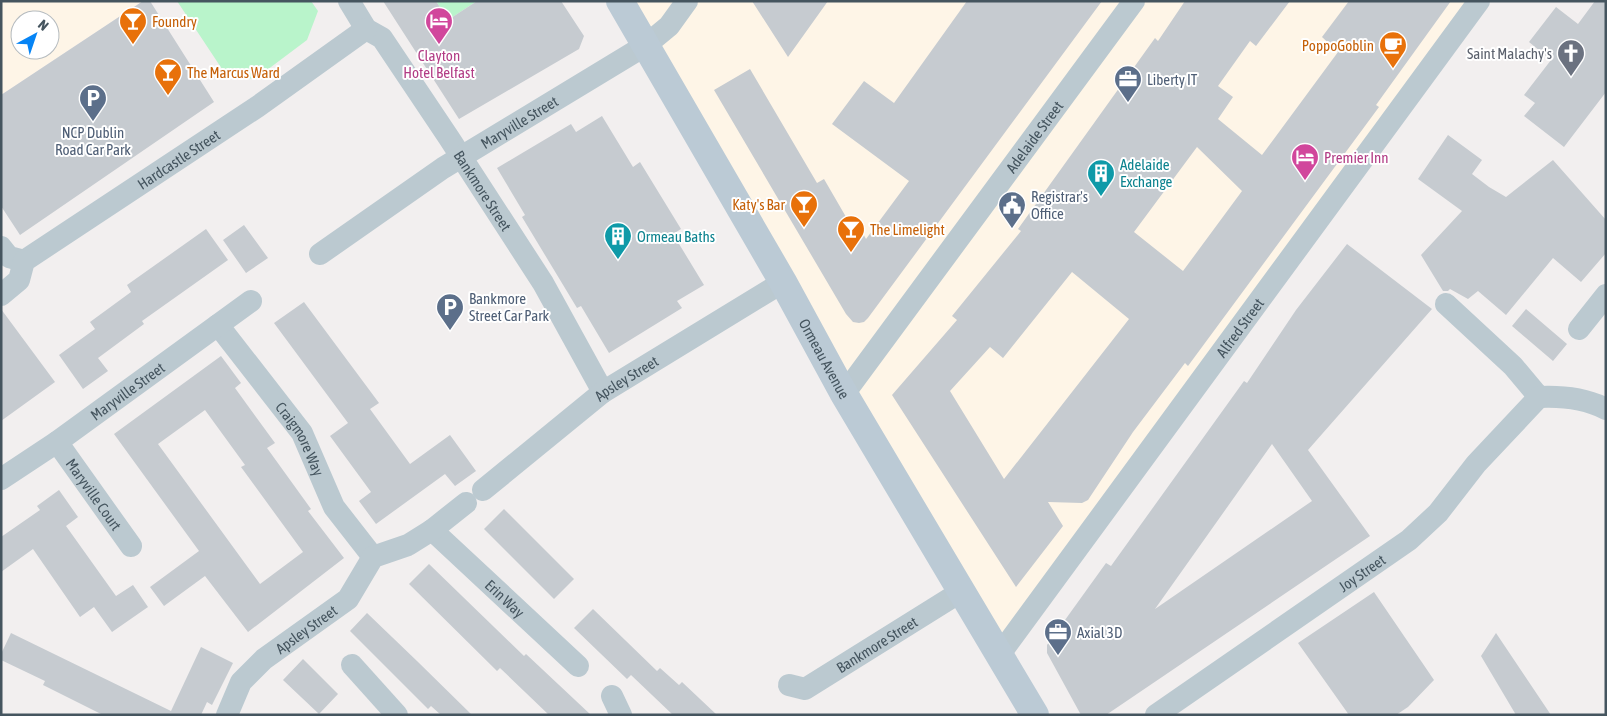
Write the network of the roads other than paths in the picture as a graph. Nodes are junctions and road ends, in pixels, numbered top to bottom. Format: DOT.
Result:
graph roads {
  1 [pos="349,1"];
  2 [pos="620,1"];
  3 [pos="687,1"];
  4 [pos="1134,1"];
  5 [pos="1479,1"];
  6 [pos="366,29"];
  7 [pos="646,45"];
  8 [pos="462,157"];
  9 [pos="1,248"];
  10 [pos="320,254"];
  11 [pos="24,261"];
  12 [pos="783,282"];
  13 [pos="1,295"];
  14 [pos="1606,295"];
  15 [pos="251,301"];
  16 [pos="1446,304"];
  17 [pos="218,325"];
  18 [pos="1579,329"];
  19 [pos="603,392"];
  20 [pos="844,394"];
  21 [pos="1539,397"];
  22 [pos="1606,409"];
  23 [pos="57,442"];
  24 [pos="1,479"];
  25 [pos="432,530"];
  26 [pos="131,546"];
  27 [pos="373,557"];
  28 [pos="962,591"];
  29 [pos="1000,654"];
  30 [pos="352,665"];
  31 [pos="578,666"];
  32 [pos="789,685"];
  33 [pos="227,715"];
  34 [pos="397,715"];
  35 [pos="1035,715"];
  36 [pos="1156,715"];
  1 -- 6 [label="street, Bankmore Street"];
  2 -- 7 [label="street, Ormeau Avenue"];
  3 -- 7 [label="street, Maryville Street"];
  4 -- 20 [label="street, Adelaide Street"];
  5 -- 29 [label="street, Alfred Street"];
  6 -- 8 [label="street, Bankmore Street"];
  6 -- 11 [label="street, Hardcastle Street"];
  7 -- 8 [label="street, Maryville Street"];
  7 -- 12 [label="street, Ormeau Avenue"];
  8 -- 10 [label="street, Maryville Street"];
  8 -- 19 [label="street, Bankmore Street"];
  9 -- 11 [label="street"];
  11 -- 13 [label="street"];
  12 -- 19 [label="street, Apsley Street"];
  12 -- 20 [label="street, Ormeau Avenue"];
  14 -- 18 [label="street"];
  15 -- 17 [label="street, Maryville Street"];
  16 -- 21 [label="street"];
  17 -- 23 [label="street, Maryville Street"];
  17 -- 27 [label="street, Craigmore Way"];
  19 -- 25 [label="street, Apsley Street"];
  20 -- 28 [label="street, Ormeau Avenue"];
  21 -- 22 [label="street"];
  21 -- 36 [label="street, Joy Street"];
  23 -- 24 [label="street, Maryville Street"];
  23 -- 26 [label="street, Maryville Court"];
  25 -- 27 [label="street, Apsley Street"];
  25 -- 31 [label="street, Erin Way"];
  27 -- 33 [label="street, Apsley Street"];
  28 -- 29 [label="street, Ormeau Avenue"];
  28 -- 32 [label="street, Bankmore Street"];
  29 -- 35 [label="street, Ormeau Avenue"];
  30 -- 34 [label="street"];
}
